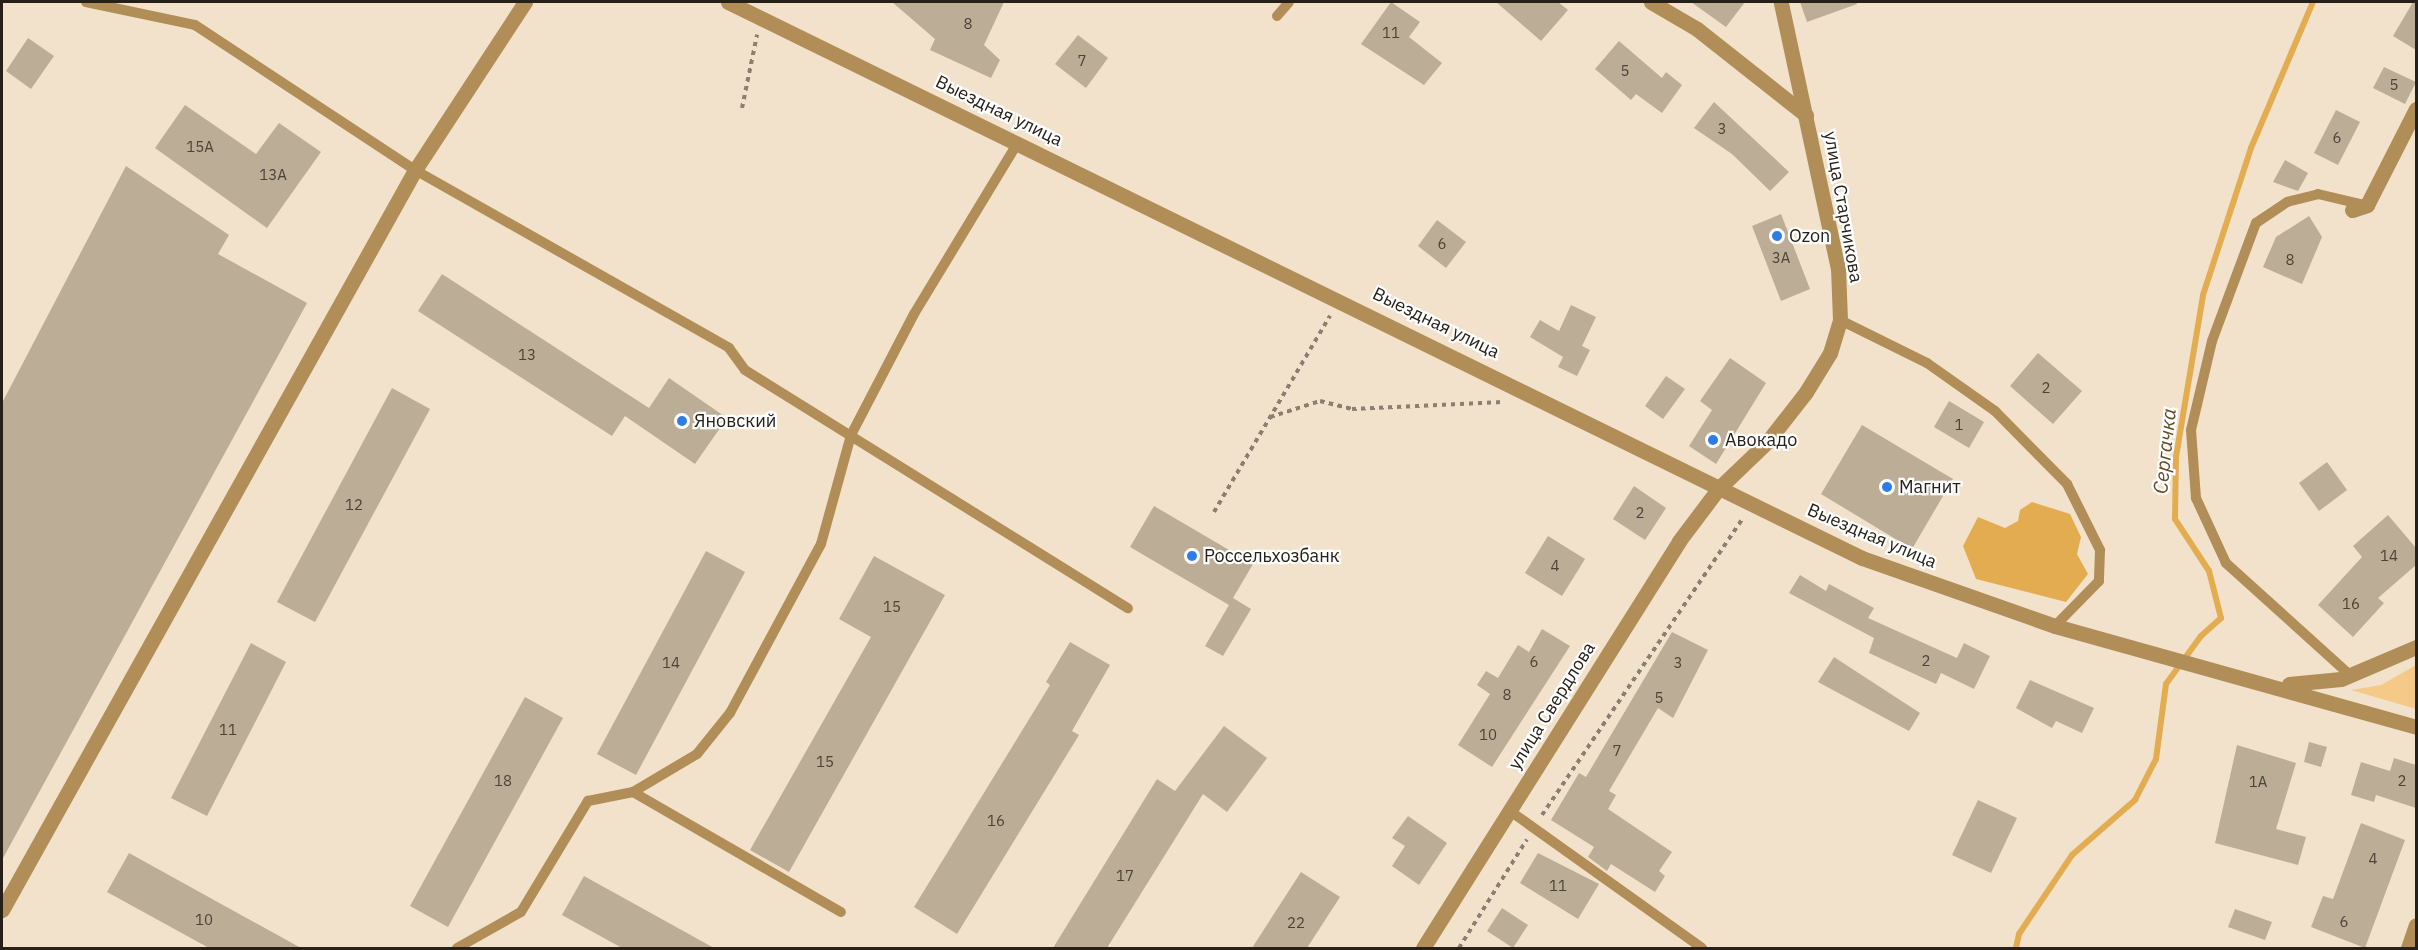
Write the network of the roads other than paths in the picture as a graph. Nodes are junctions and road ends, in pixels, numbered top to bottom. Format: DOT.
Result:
graph roads {
  1 [pos="86,2"];
  2 [pos="525,2"];
  3 [pos="728,2"];
  4 [pos="1289,2"];
  5 [pos="1651,2"];
  6 [pos="1781,2"];
  7 [pos="1277,16"];
  8 [pos="2416,109"];
  9 [pos="1806,115"];
  10 [pos="1018,142"];
  11 [pos="415,170"];
  12 [pos="2367,205"];
  13 [pos="2352,210"];
  14 [pos="1840,320"];
  15 [pos="851,435"];
  16 [pos="1719,488"];
  17 [pos="1128,608"];
  18 [pos="2055,626"];
  19 [pos="2416,647"];
  20 [pos="2351,676"];
  21 [pos="2280,685"];
  22 [pos="2416,727"];
  23 [pos="633,792"];
  24 [pos="1510,811"];
  25 [pos="2,910"];
  26 [pos="841,912"];
  27 [pos="2416,925"];
  28 [pos="457,948"];
  29 [pos="1423,948"];
  30 [pos="1702,948"];
  31 [pos="2408,948"];
  1 -- 11 [label="lane"];
  2 -- 11 [label="street"];
  3 -- 10 [label="street, Выездная улица"];
  4 -- 7 [label="lane"];
  5 -- 9 [label="street"];
  6 -- 9 [label="street, улица Старчикова"];
  8 -- 12 [label="street"];
  9 -- 14 [label="street, улица Старчикова"];
  10 -- 15 [label="lane"];
  10 -- 16 [label="street, Выездная улица"];
  11 -- 15 [label="lane"];
  11 -- 25 [label="street"];
  12 -- 13 [label="street"];
  12 -- 20 [label="lane"];
  14 -- 16 [label="street, улица Старчикова"];
  14 -- 18 [label="lane"];
  15 -- 17 [label="lane"];
  15 -- 23 [label="lane"];
  16 -- 18 [label="street, Выездная улица"];
  16 -- 24 [label="street, улица Свердлова"];
  18 -- 21 [label="street, Выездная улица"];
  19 -- 20 [label="street"];
  20 -- 21 [label="street"];
  21 -- 22 [label="street, Выездная улица"];
  23 -- 26 [label="lane"];
  23 -- 28 [label="lane"];
  24 -- 29 [label="street, улица Свердлова"];
  24 -- 30 [label="lane"];
  27 -- 31 [label="street"];
}
